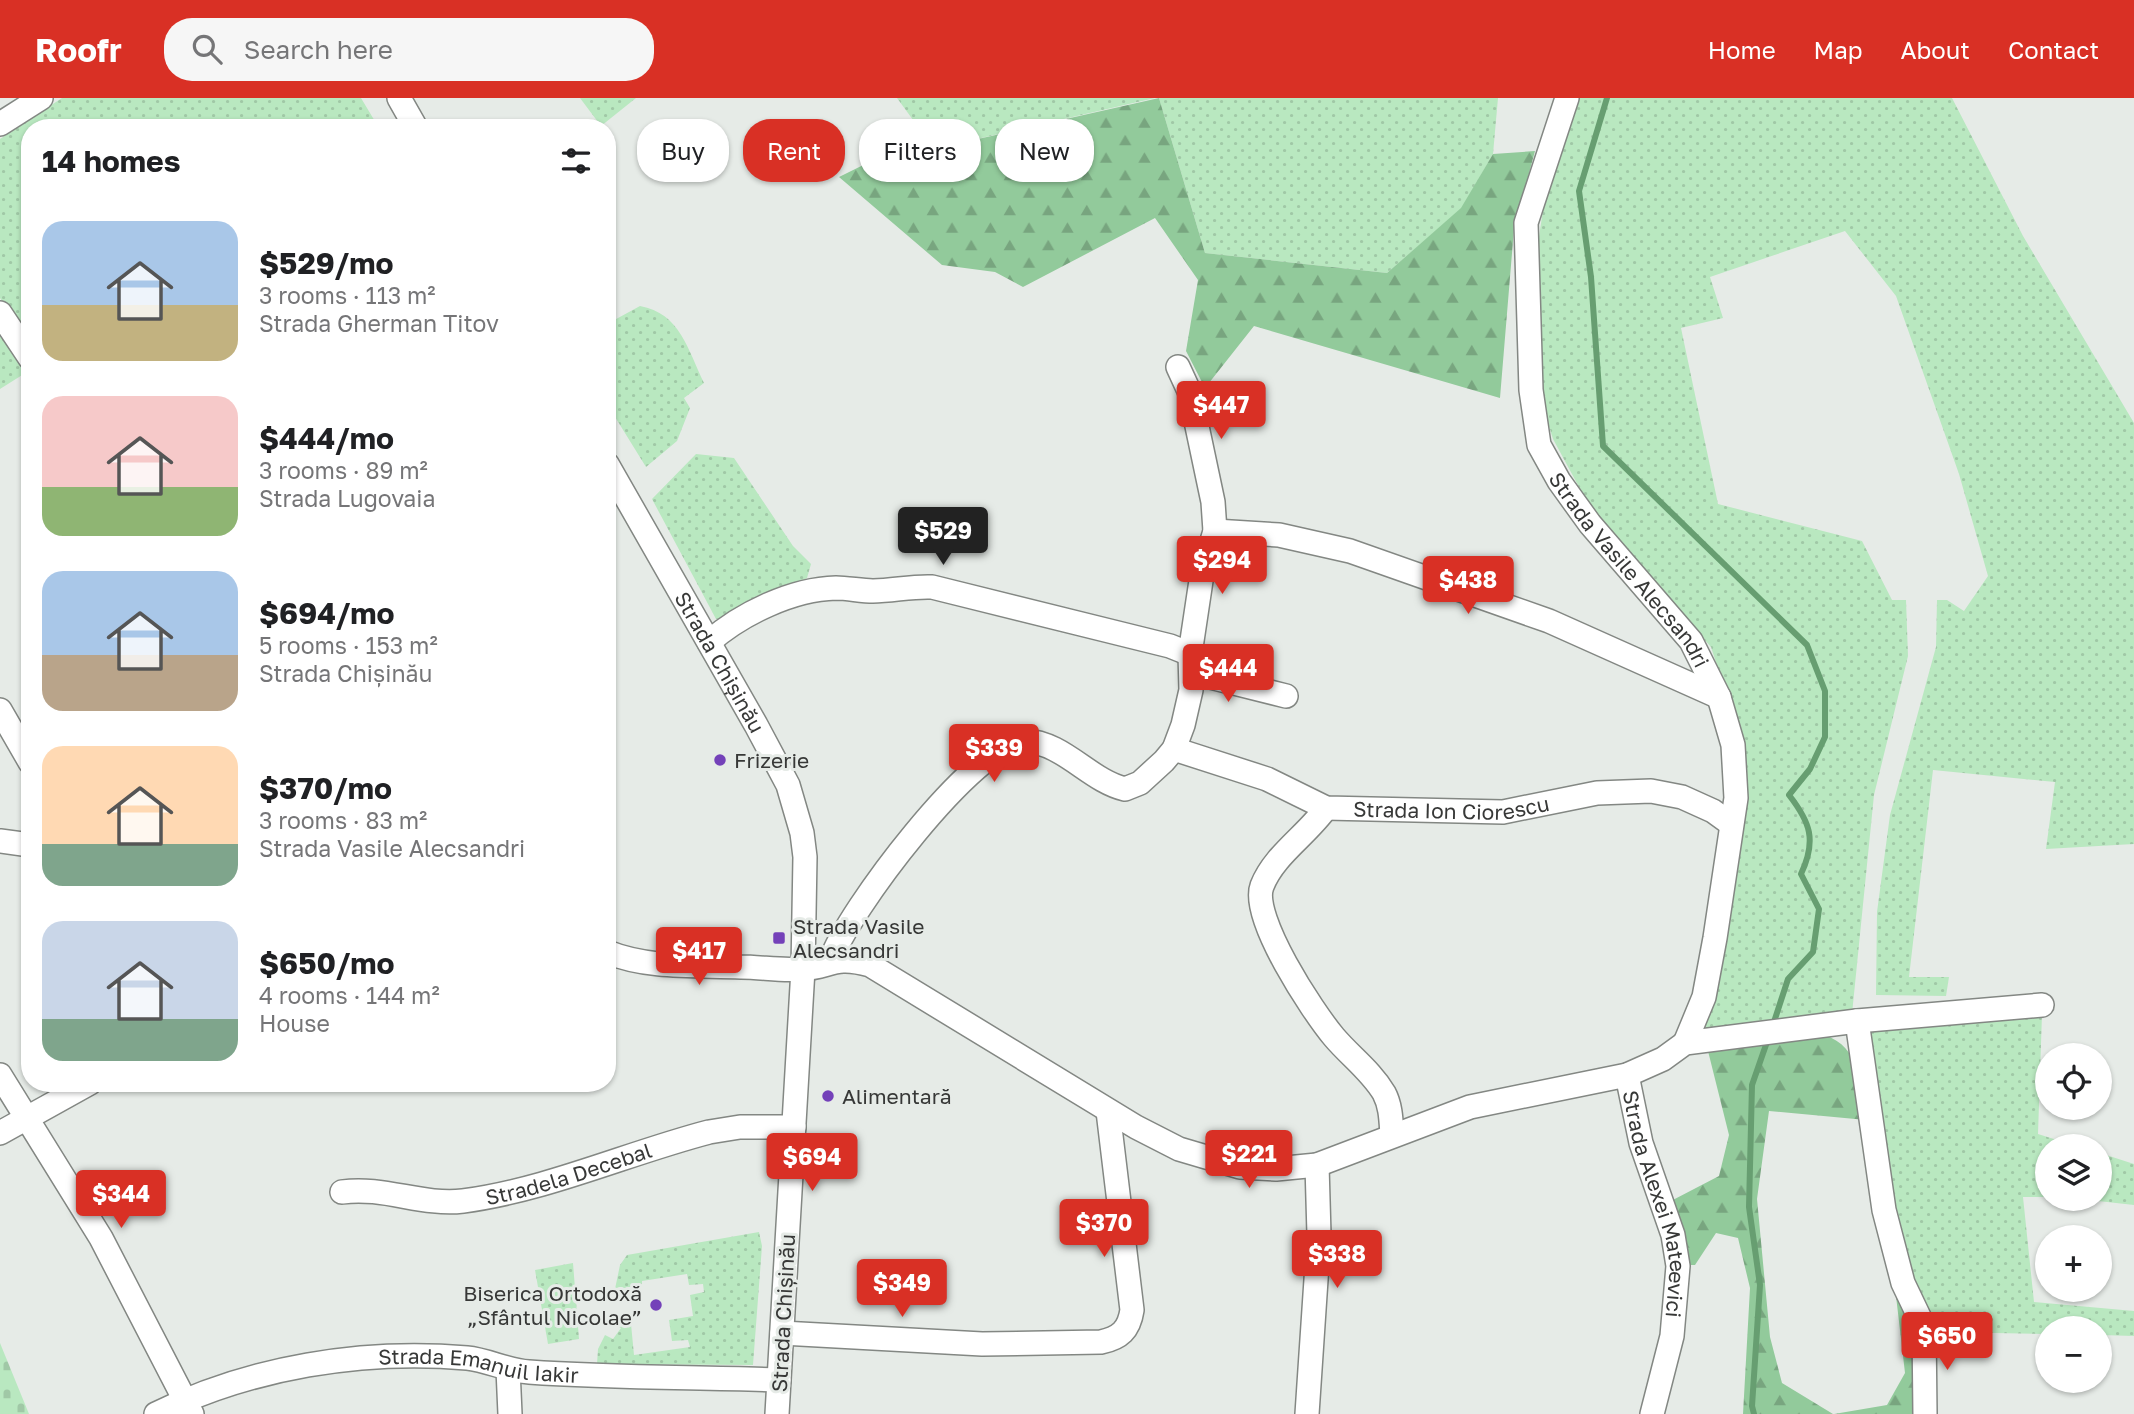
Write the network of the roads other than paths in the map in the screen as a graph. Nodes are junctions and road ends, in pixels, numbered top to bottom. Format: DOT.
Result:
graph roads {
  1 [pos="41,98"];
  2 [pos="399,98"];
  3 [pos="1567,98"];
  4 [pos="411,119"];
  5 [pos="0,124"];
  6 [pos="0,313"];
  7 [pos="21,344"];
  8 [pos="1178,367"];
  9 [pos="616,480"];
  10 [pos="1215,531"];
  11 [pos="709,642"];
  12 [pos="1190,661"];
  13 [pos="1286,696"];
  14 [pos="1719,697"];
  15 [pos="0,710"];
  16 [pos="21,746"];
  17 [pos="1174,749"];
  18 [pos="1326,808"];
  19 [pos="1731,824"];
  20 [pos="0,841"];
  21 [pos="21,844"];
  22 [pos="616,954"];
  23 [pos="831,960"];
  24 [pos="803,969"];
  25 [pos="2042,1005"];
  26 [pos="1857,1021"];
  27 [pos="1685,1043"];
  28 [pos="1628,1074"];
  29 [pos="0,1075"];
  30 [pos="74,1092"];
  31 [pos="1108,1111"];
  32 [pos="28,1118"];
  33 [pos="794,1127"];
  34 [pos="0,1133"];
  35 [pos="1392,1135"];
  36 [pos="1317,1165"];
  37 [pos="342,1192"];
  38 [pos="782,1333"];
  39 [pos="508,1369"];
  40 [pos="779,1380"];
  41 [pos="189,1407"];
  42 [pos="156,1414"];
  43 [pos="510,1414"];
  44 [pos="777,1414"];
  45 [pos="1307,1414"];
  46 [pos="1653,1414"];
  47 [pos="1925,1414"];
  1 -- 5 [label="street"];
  2 -- 4 [label="street"];
  3 -- 14 [label="street, Strada Vasile Alecsandri"];
  6 -- 7 [label="street"];
  8 -- 10 [label="street"];
  9 -- 11 [label="street, Strada Chișinău"];
  10 -- 12 [label="street"];
  10 -- 14 [label="street"];
  11 -- 12 [label="street"];
  11 -- 24 [label="street, Strada Chișinău"];
  12 -- 13 [label="street"];
  12 -- 17 [label="street"];
  14 -- 19 [label="street, Strada Vasile Alecsandri"];
  15 -- 16 [label="street"];
  17 -- 18 [label="street, Strada Ion Ciorescu"];
  17 -- 23 [label="street"];
  18 -- 19 [label="street, Strada Ion Ciorescu"];
  18 -- 35 [label="street"];
  19 -- 27 [label="street, Strada Vasile Alecsandri"];
  20 -- 21 [label="street"];
  22 -- 24 [label="street"];
  23 -- 24 [label="street"];
  23 -- 31 [label="street"];
  24 -- 33 [label="street, Strada Chișinău"];
  25 -- 26 [label="street"];
  26 -- 27 [label="street"];
  26 -- 47 [label="street"];
  27 -- 28 [label="street"];
  28 -- 35 [label="street"];
  28 -- 46 [label="street, Strada Alexei Mateevici"];
  29 -- 32 [label="street"];
  30 -- 32 [label="street"];
  31 -- 36 [label="street"];
  31 -- 38 [label="street"];
  32 -- 34 [label="street"];
  32 -- 41 [label="street"];
  33 -- 37 [label="street, Stradela Decebal"];
  33 -- 38 [label="street, Strada Chișinău"];
  35 -- 36 [label="street"];
  36 -- 45 [label="street"];
  38 -- 40 [label="street, Strada Chișinău"];
  39 -- 40 [label="street, Strada Emanuil Iakir"];
  39 -- 41 [label="street, Strada Emanuil Iakir"];
  39 -- 43 [label="street"];
  40 -- 44 [label="street, Strada Chișinău"];
  41 -- 42 [label="street, Strada Emanuil Iakir"];
}
